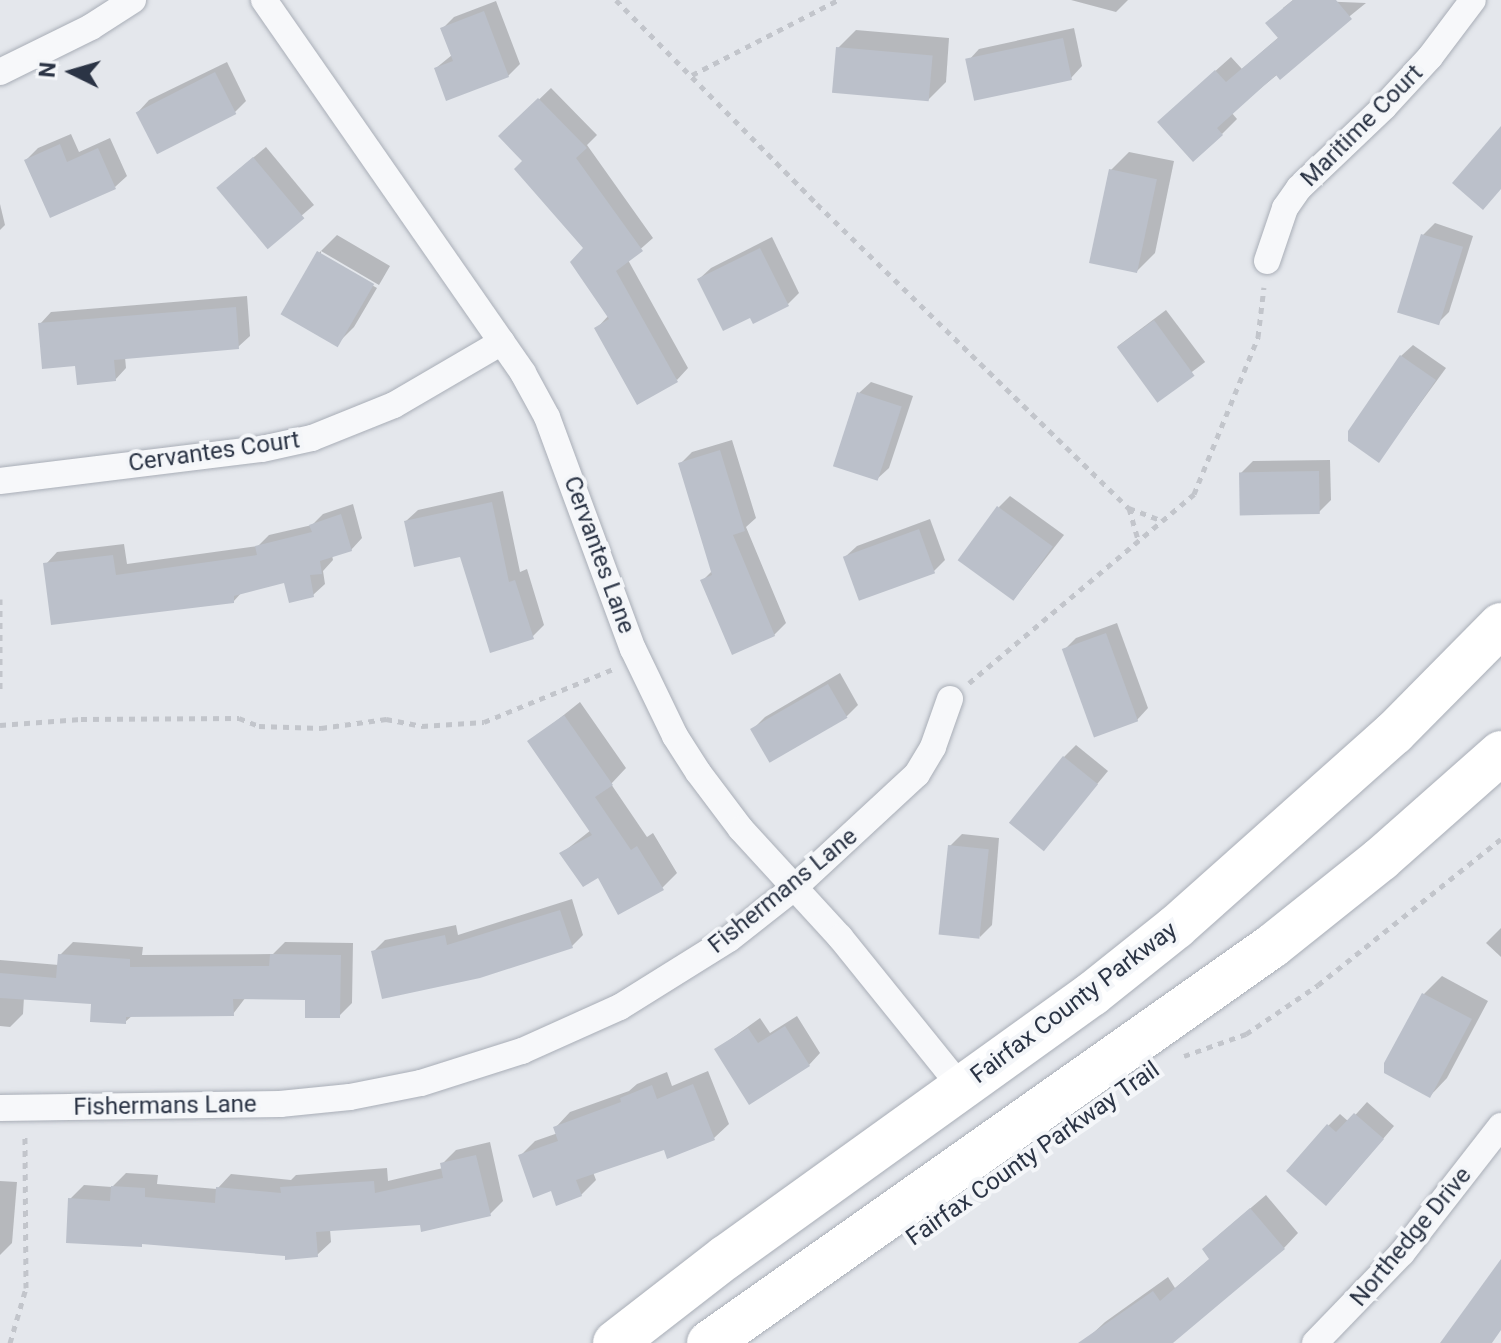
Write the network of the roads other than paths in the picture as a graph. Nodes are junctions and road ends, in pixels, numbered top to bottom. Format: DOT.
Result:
graph roads {
  1 [pos="133,0"];
  2 [pos="264,0"];
  3 [pos="1473,0"];
  4 [pos="0,72"];
  5 [pos="1267,261"];
  6 [pos="502,342"];
  7 [pos="0,481"];
  8 [pos="1501,625"];
  9 [pos="950,699"];
  10 [pos="1501,753"];
  11 [pos="795,887"];
  12 [pos="962,1088"];
  13 [pos="13,1107"];
  14 [pos="1501,1126"];
  15 [pos="615,1343"];
  16 [pos="709,1343"];
  17 [pos="1315,1343"];
  1 -- 4 [label="street"];
  2 -- 6 [label="street, Cervantes Lane"];
  3 -- 5 [label="street, Maritime Court"];
  6 -- 7 [label="street, Cervantes Court"];
  6 -- 11 [label="street, Cervantes Lane"];
  8 -- 12 [label="highway, Fairfax County Parkway"];
  9 -- 11 [label="street, Fishermans Lane"];
  10 -- 16 [label="highway"];
  11 -- 12 [label="street, Cervantes Lane"];
  11 -- 13 [label="street, Fishermans Lane"];
  12 -- 15 [label="highway, Fairfax County Parkway"];
  14 -- 17 [label="street, Northedge Drive"];
}
